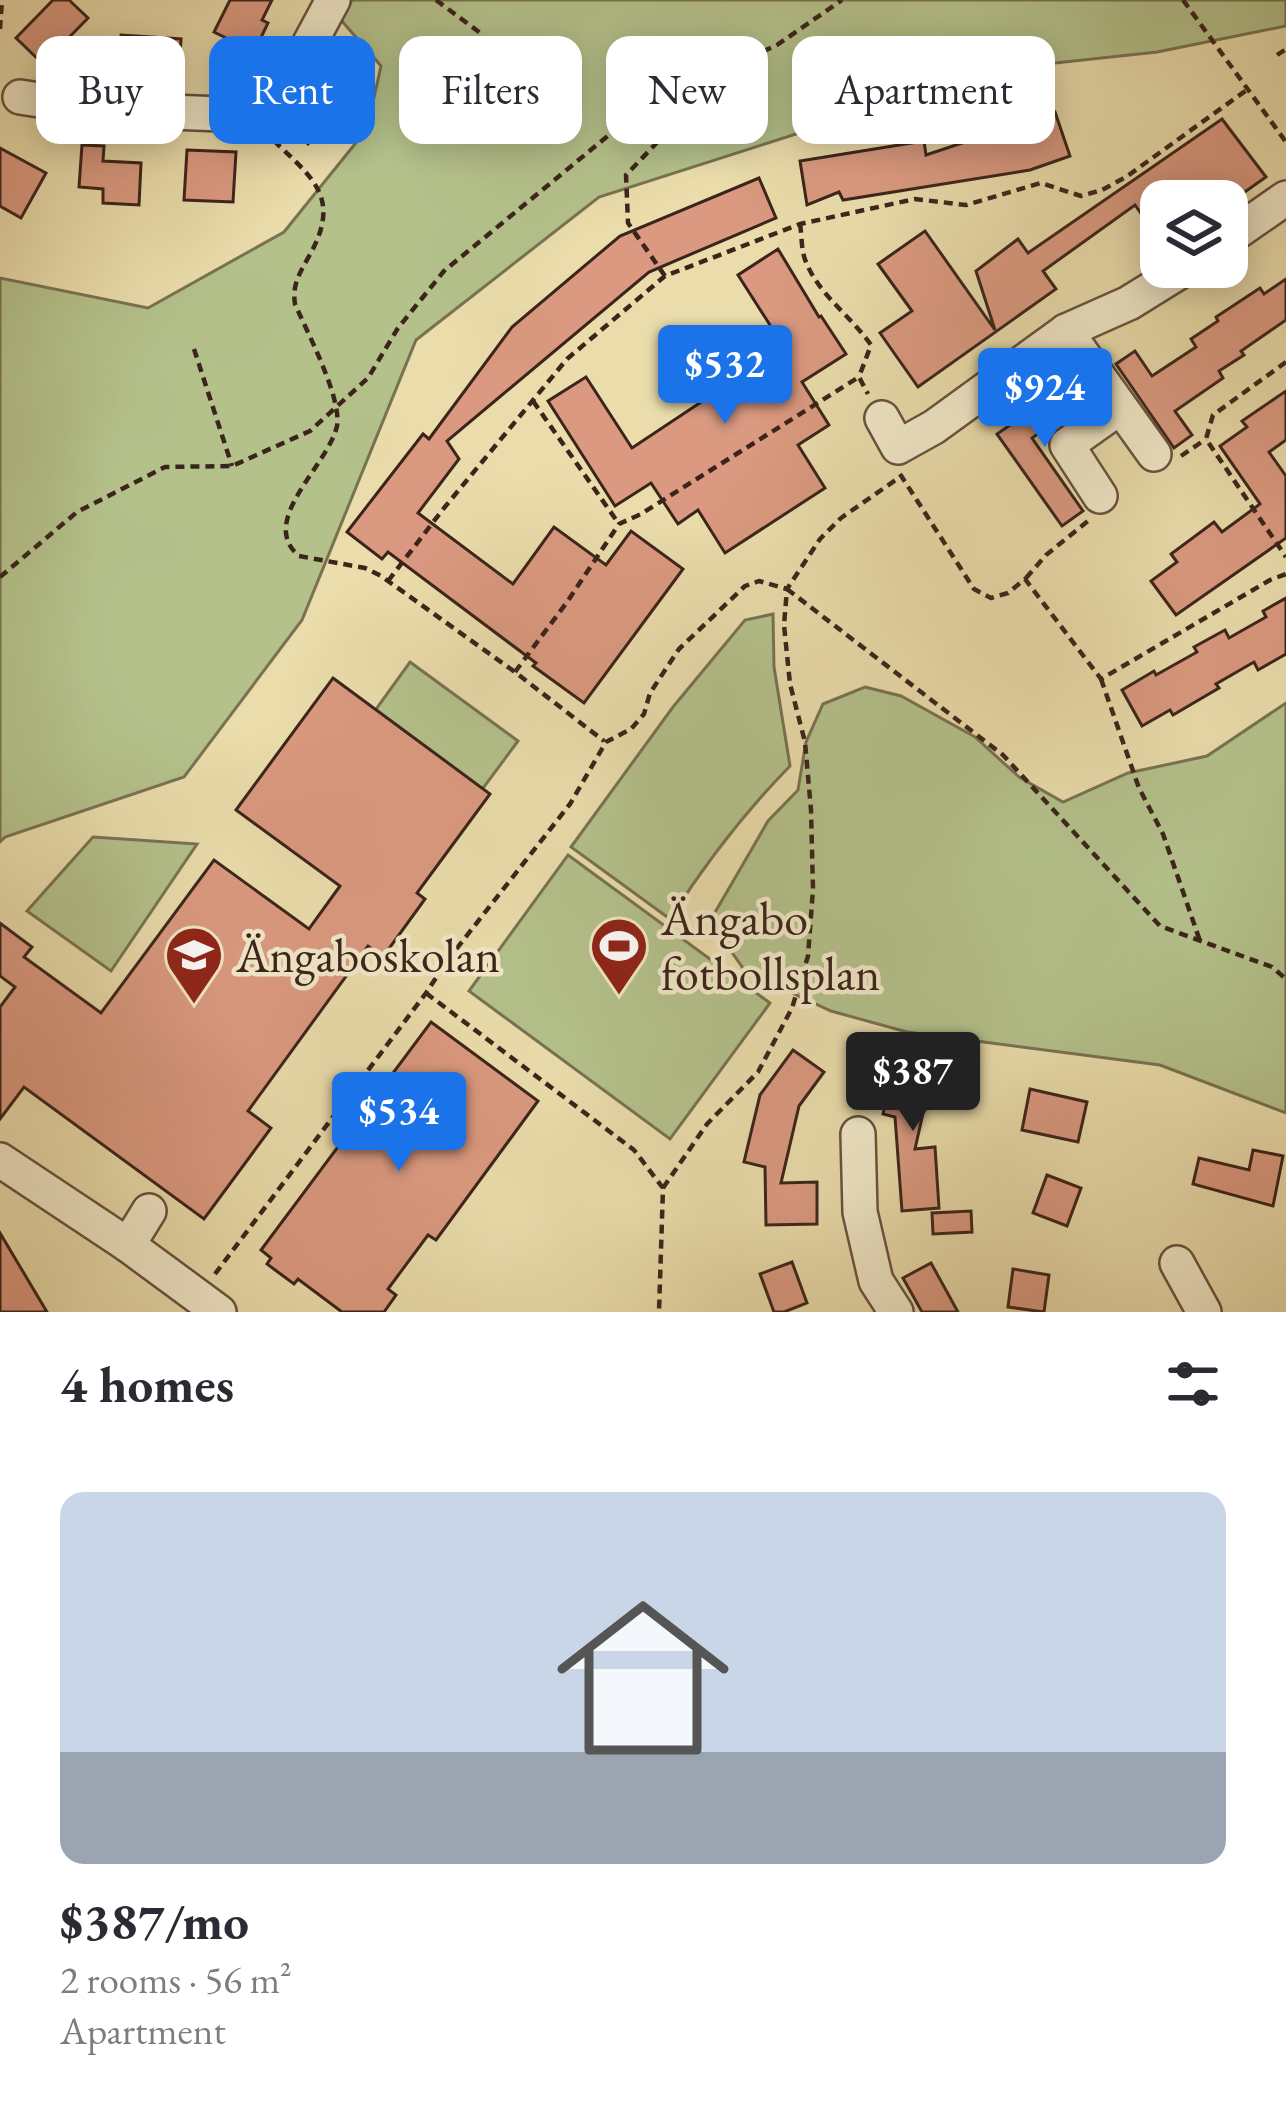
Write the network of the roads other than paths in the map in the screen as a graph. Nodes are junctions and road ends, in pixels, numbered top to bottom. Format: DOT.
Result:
graph roads {
  1 [pos="332,0"];
  2 [pos="20,97"];
  3 [pos="1286,198"];
  4 [pos="1248,224"];
  5 [pos="1154,288"];
  6 [pos="1066,332"];
  7 [pos="1119,408"];
  8 [pos="899,452"];
  9 [pos="1154,454"];
  10 [pos="1100,496"];
  11 [pos="858,1134"];
  12 [pos="0,1160"];
  13 [pos="149,1211"];
  14 [pos="128,1245"];
  15 [pos="1177,1263"];
  16 [pos="209,1304"];
  17 [pos="896,1312"];
  18 [pos="1204,1312"];
  1 -- 2 [label="street"];
  3 -- 4 [label="street"];
  5 -- 6 [label="street"];
  6 -- 7 [label="street"];
  6 -- 8 [label="street"];
  7 -- 9 [label="street"];
  7 -- 10 [label="street"];
  11 -- 17 [label="street"];
  12 -- 14 [label="street"];
  13 -- 14 [label="street"];
  14 -- 16 [label="street"];
  15 -- 18 [label="street"];
}
